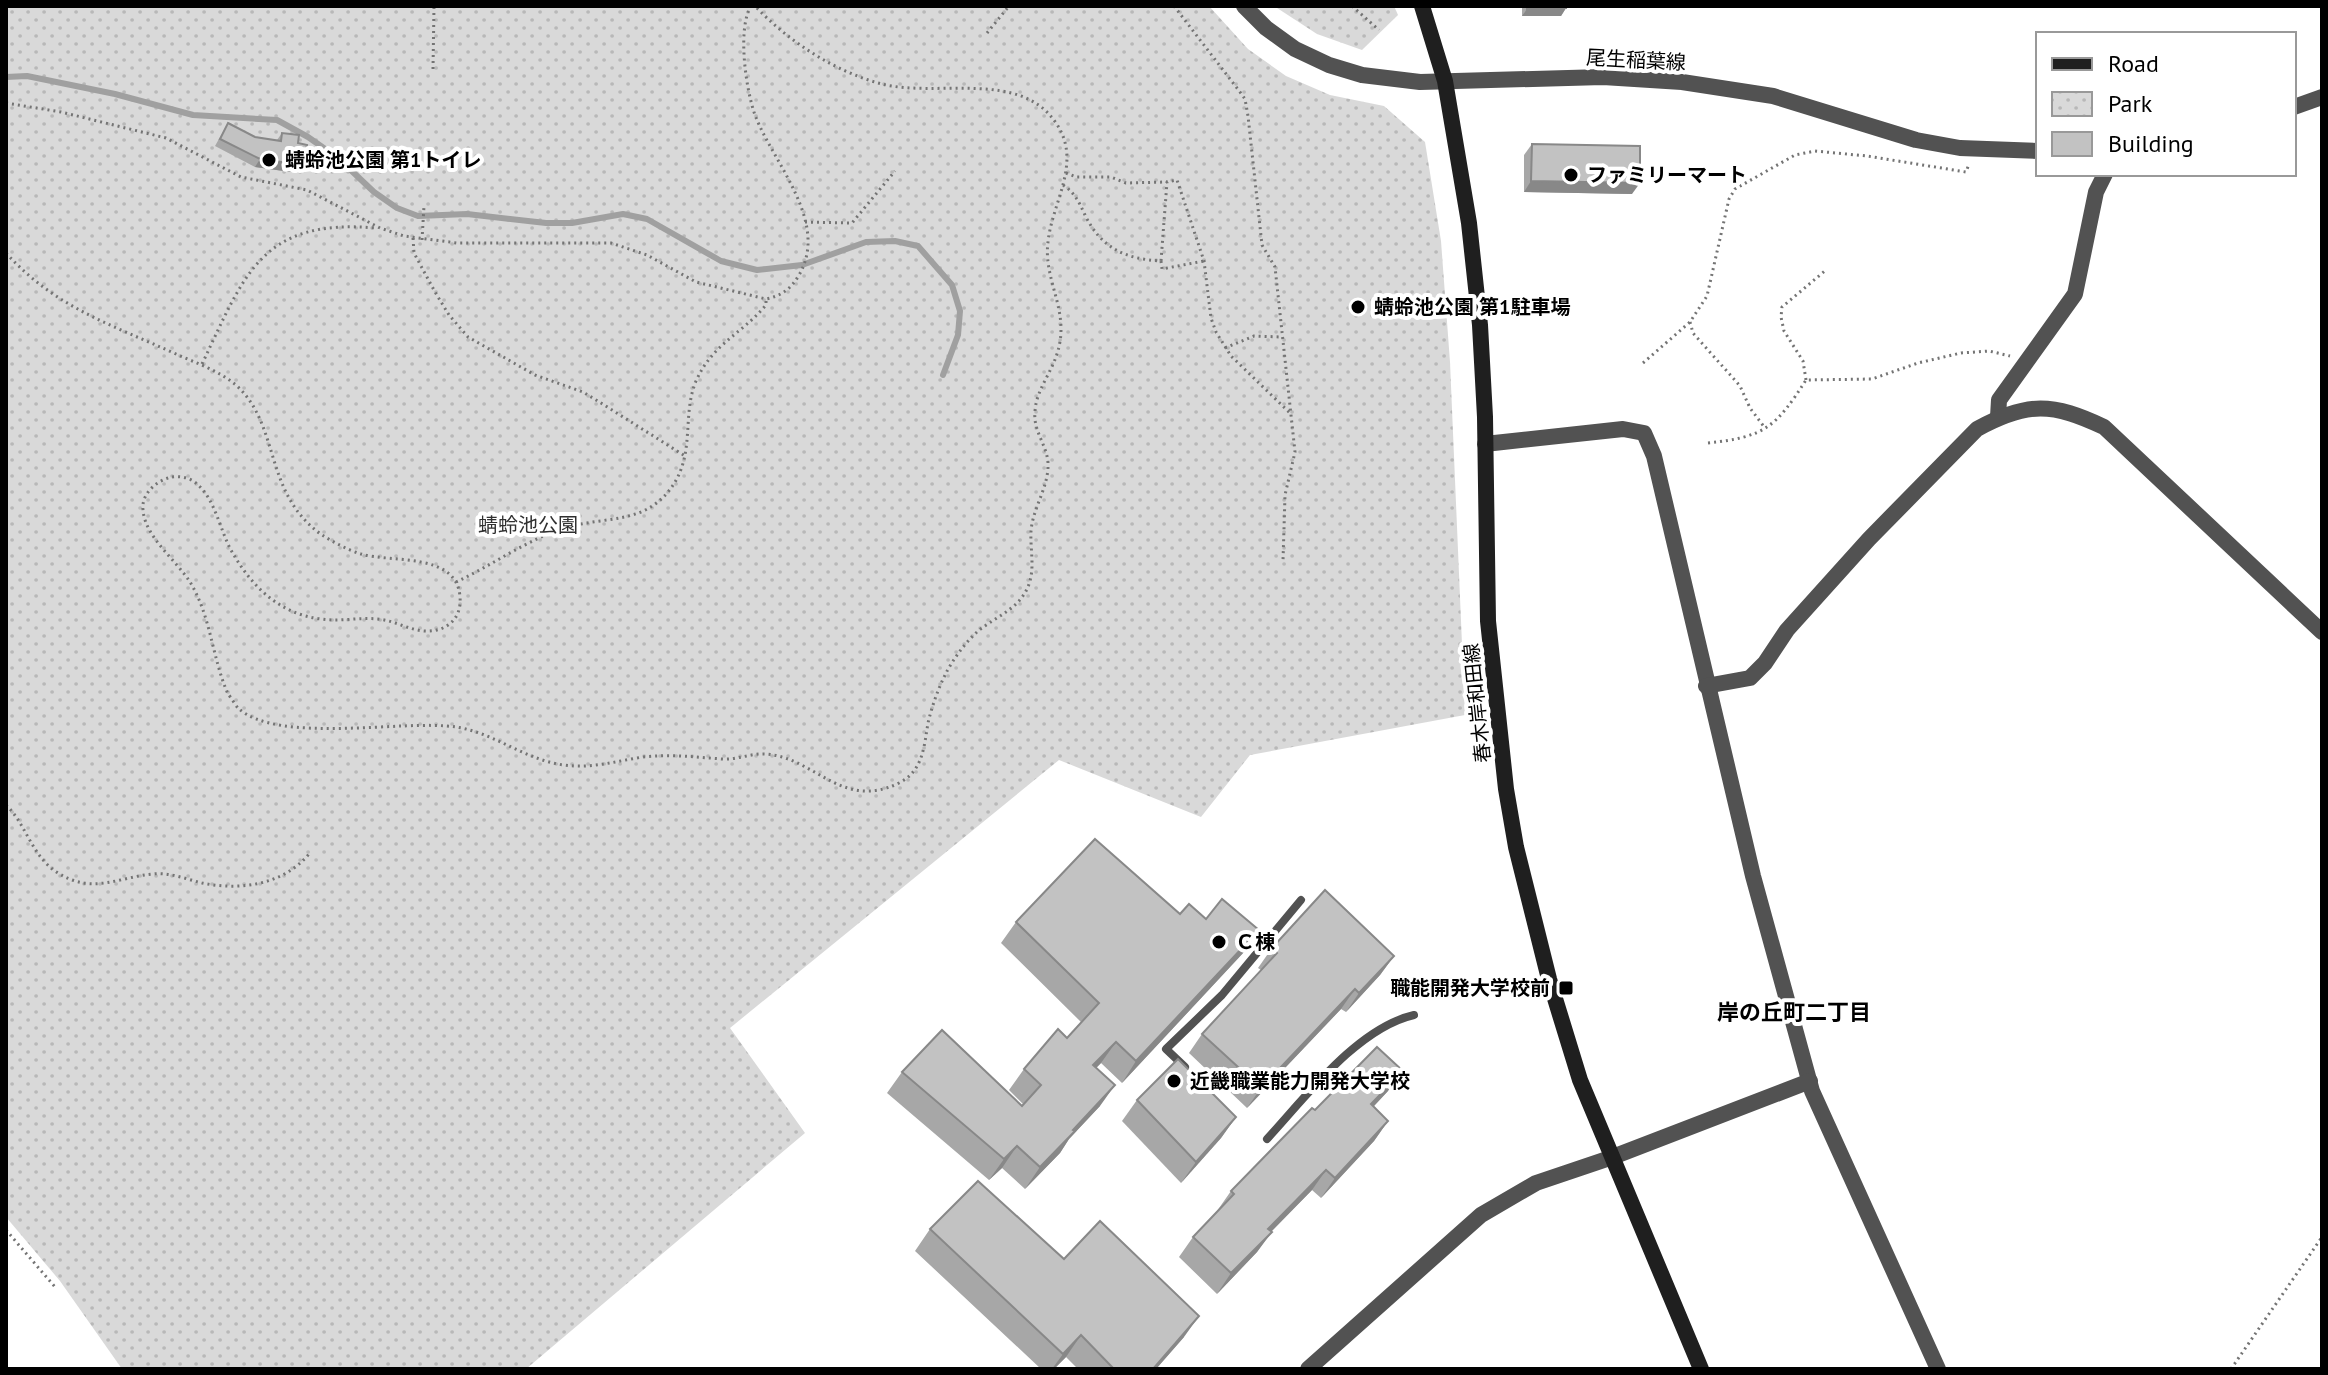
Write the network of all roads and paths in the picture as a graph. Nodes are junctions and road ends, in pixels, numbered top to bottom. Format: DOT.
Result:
graph roads {
  1 [pos="434,6"];
  2 [pos="753,6"];
  3 [pos="1009,6"];
  4 [pos="1174,6"];
  5 [pos="1244,6"];
  6 [pos="1352,6"];
  7 [pos="1422,6"];
  8 [pos="1379,30"];
  9 [pos="987,33"];
  10 [pos="433,69"];
  11 [pos="1445,81"];
  12 [pos="2322,97"];
  13 [pos="6,103"];
  14 [pos="2296,106"];
  15 [pos="1973,149"];
  16 [pos="2036,151"];
  17 [pos="895,171"];
  18 [pos="1066,173"];
  19 [pos="2104,176"];
  20 [pos="1167,182"];
  21 [pos="1063,185"];
  22 [pos="424,206"];
  23 [pos="805,222"];
  24 [pos="380,228"];
  25 [pos="413,238"];
  26 [pos="422,240"];
  27 [pos="6,253"];
  28 [pos="1161,261"];
  29 [pos="1204,261"];
  30 [pos="1826,270"];
  31 [pos="766,299"];
  32 [pos="1690,322"];
  33 [pos="1282,337"];
  34 [pos="1225,348"];
  35 [pos="2028,360"];
  36 [pos="1643,363"];
  37 [pos="201,365"];
  38 [pos="1806,380"];
  39 [pos="1290,413"];
  40 [pos="1998,417"];
  41 [pos="1765,428"];
  42 [pos="1708,443"];
  43 [pos="1485,444"];
  44 [pos="685,456"];
  45 [pos="1283,561"];
  46 [pos="456,582"];
  47 [pos="2322,632"];
  48 [pos="1706,686"];
  49 [pos="6,805"];
  50 [pos="309,854"];
  51 [pos="1301,900"];
  52 [pos="1414,1015"];
  53 [pos="1189,1071"];
  54 [pos="1810,1081"];
  55 [pos="1267,1139"];
  56 [pos="1610,1158"];
  57 [pos="6,1230"];
  58 [pos="2322,1237"];
  59 [pos="55,1287"];
  60 [pos="1308,1369"];
  61 [pos="1701,1369"];
  62 [pos="1938,1369"];
  63 [pos="2231,1369"];
  1 -- 10 [label="path"];
  2 -- 18 [label="path"];
  2 -- 23 [label="path"];
  3 -- 9 [label="path"];
  4 -- 33 [label="path"];
  5 -- 11 [label="street, 尾生稲葉線"];
  6 -- 8 [label="path"];
  7 -- 11 [label="main road, 春木岸和田線"];
  11 -- 15 [label="street, 尾生稲葉線"];
  11 -- 43 [label="main road, 春木岸和田線"];
  12 -- 14 [label="street"];
  13 -- 24 [label="path"];
  15 -- 16 [label="street, 尾生稲葉線"];
  15 -- 32 [label="path"];
  17 -- 23 [label="path"];
  18 -- 20 [label="path"];
  18 -- 21 [label="path"];
  19 -- 35 [label="street"];
  20 -- 28 [label="path"];
  20 -- 29 [label="path"];
  21 -- 28 [label="path"];
  21 -- 46 [label="path"];
  22 -- 26 [label="path"];
  23 -- 31 [label="path"];
  24 -- 25 [label="path"];
  24 -- 37 [label="path"];
  25 -- 26 [label="path"];
  25 -- 44 [label="path"];
  26 -- 31 [label="path"];
  27 -- 37 [label="path"];
  28 -- 29 [label="path"];
  29 -- 34 [label="path"];
  30 -- 38 [label="path"];
  31 -- 44 [label="path"];
  32 -- 36 [label="path"];
  32 -- 41 [label="path"];
  33 -- 34 [label="path"];
  33 -- 39 [label="path"];
  34 -- 39 [label="path"];
  35 -- 38 [label="path"];
  35 -- 40 [label="street"];
  37 -- 46 [label="path"];
  38 -- 41 [label="path"];
  39 -- 45 [label="path"];
  40 -- 47 [label="street"];
  40 -- 48 [label="street"];
  41 -- 42 [label="path"];
  43 -- 48 [label="street"];
  43 -- 56 [label="main road, 春木岸和田線"];
  44 -- 46 [label="path"];
  48 -- 54 [label="street"];
  49 -- 50 [label="path"];
  51 -- 53 [label="lane"];
  52 -- 55 [label="lane"];
  54 -- 56 [label="street"];
  54 -- 62 [label="street"];
  56 -- 60 [label="street"];
  56 -- 61 [label="main road, 春木岸和田線"];
  57 -- 59 [label="path"];
  58 -- 63 [label="path"];
}
